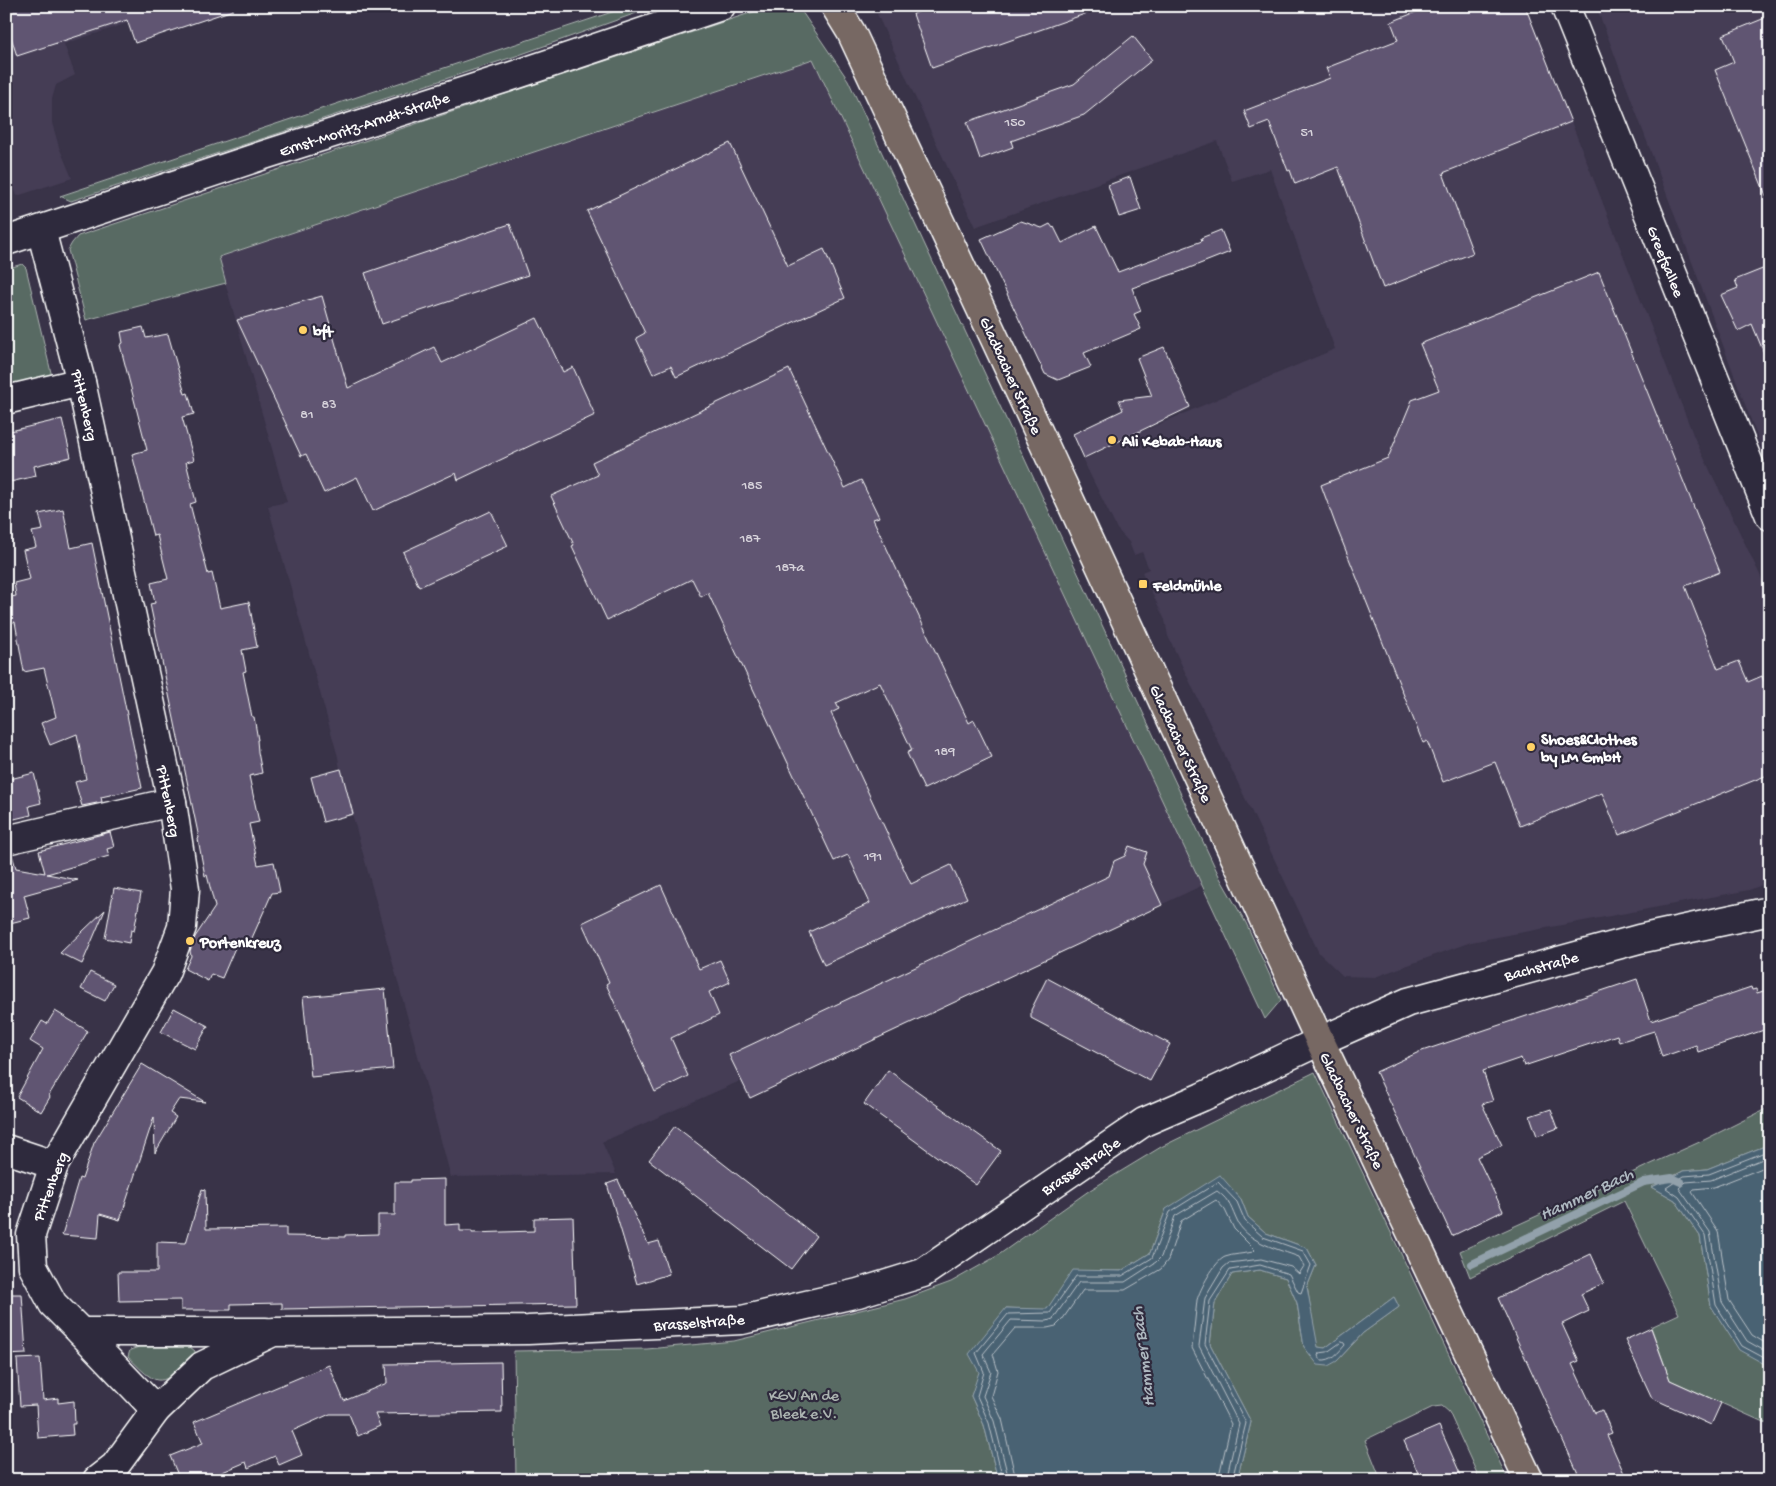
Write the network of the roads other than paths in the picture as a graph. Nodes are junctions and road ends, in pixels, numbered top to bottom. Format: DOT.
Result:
graph roads {
  1 [pos="721,6"];
  2 [pos="835,6"];
  3 [pos="1565,6"];
  4 [pos="42,230"];
  5 [pos="6,241"];
  6 [pos="81,382"];
  7 [pos="6,400"];
  8 [pos="1770,516"];
  9 [pos="172,802"];
  10 [pos="6,840"];
  11 [pos="1770,911"];
  12 [pos="1320,1040"];
  13 [pos="6,1149"];
  14 [pos="54,1165"];
  15 [pos="81,1332"];
  16 [pos="272,1332"];
  17 [pos="156,1410"];
  18 [pos="111,1475"];
  19 [pos="1529,1480"];
  1 -- 4 [label="street, Ernst-Moritz-Arndt-Straße"];
  2 -- 12 [label="main road, Gladbacher Straße"];
  3 -- 8 [label="street, Greefsallee"];
  4 -- 5 [label="street, Ernst-Moritz-Arndt-Straße"];
  4 -- 6 [label="street, Pittenberg"];
  6 -- 7 [label="street"];
  6 -- 9 [label="street, Pittenberg"];
  9 -- 10 [label="street"];
  9 -- 14 [label="street, Pittenberg"];
  11 -- 12 [label="street, Bachstraße"];
  12 -- 16 [label="street, Brasselstraße"];
  12 -- 19 [label="main road, Gladbacher Straße"];
  13 -- 14 [label="street"];
  14 -- 15 [label="street, Pittenberg"];
  15 -- 16 [label="street"];
  15 -- 17 [label="street, Pittenberg"];
  16 -- 17 [label="street, Brasselstraße"];
  17 -- 18 [label="street, Brasselstraße"];
}
